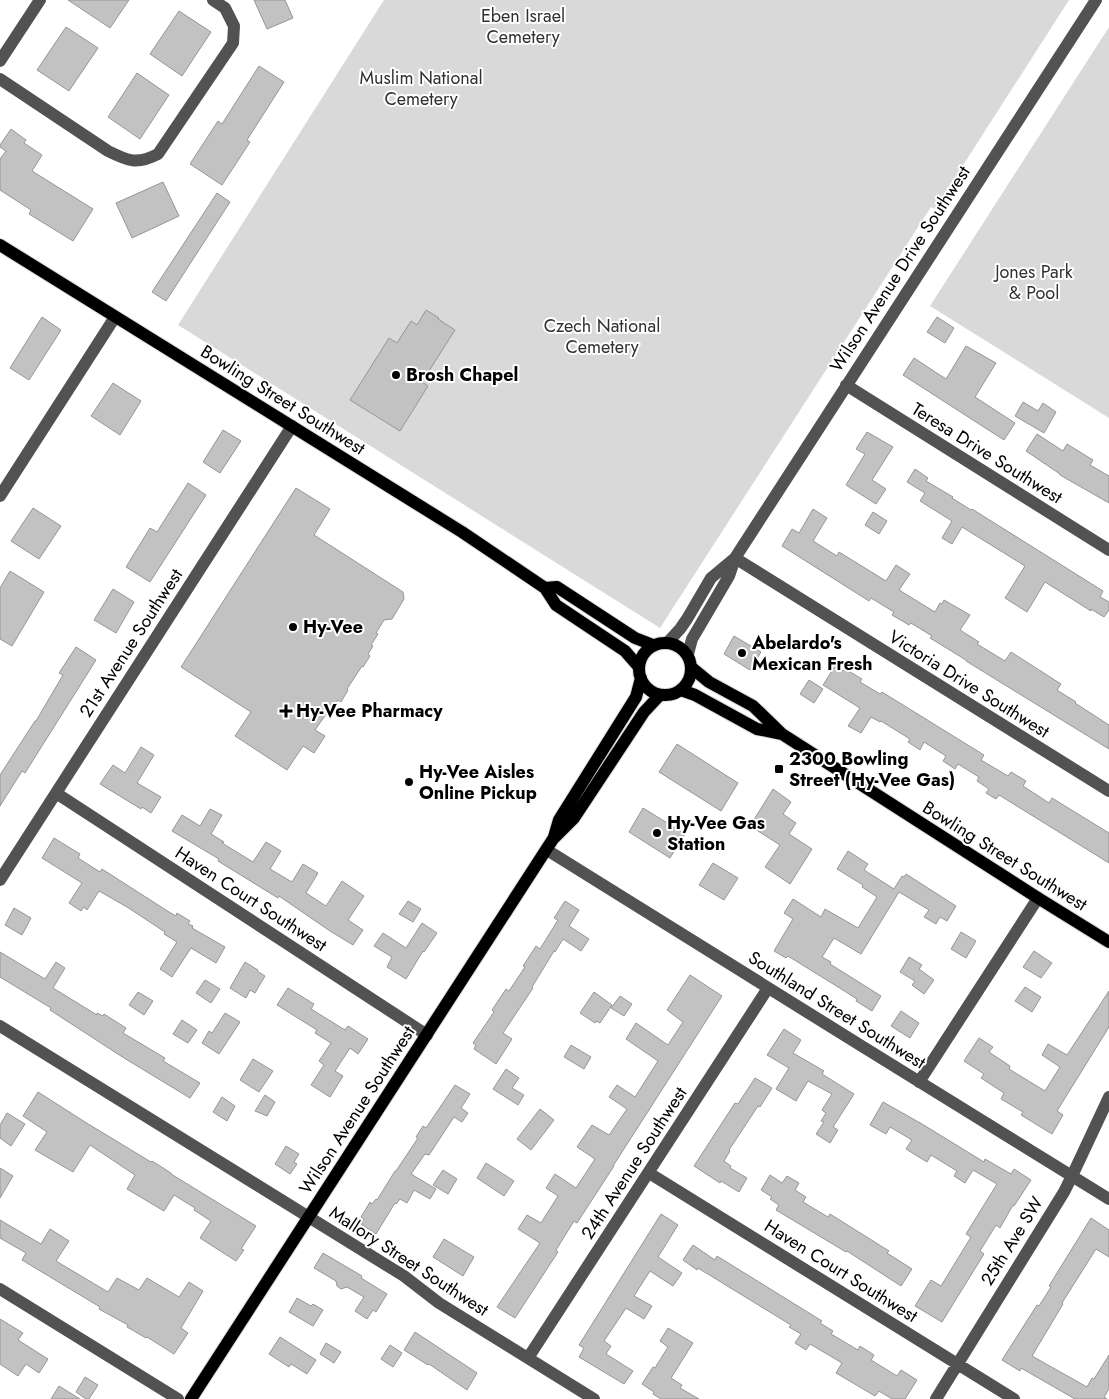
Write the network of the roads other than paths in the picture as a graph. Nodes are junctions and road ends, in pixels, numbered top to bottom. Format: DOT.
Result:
graph roads {
  1 [pos="40,0"];
  2 [pos="212,0"];
  3 [pos="1096,0"];
  4 [pos="0,61"];
  5 [pos="0,79"];
  6 [pos="0,245"];
  7 [pos="115,317"];
  8 [pos="846,385"];
  9 [pos="292,426"];
  10 [pos="0,496"];
  11 [pos="1109,550"];
  12 [pos="735,558"];
  13 [pos="545,588"];
  14 [pos="668,642"];
  15 [pos="653,645"];
  16 [pos="688,654"];
  17 [pos="692,668"];
  18 [pos="640,673"];
  19 [pos="681,690"];
  20 [pos="660,695"];
  21 [pos="782,734"];
  22 [pos="1109,791"];
  23 [pos="56,793"];
  24 [pos="550,844"];
  25 [pos="0,880"];
  26 [pos="1038,898"];
  27 [pos="1109,942"];
  28 [pos="768,988"];
  29 [pos="0,1026"];
  30 [pos="427,1035"];
  31 [pos="920,1082"];
  32 [pos="1109,1097"];
  33 [pos="649,1173"];
  34 [pos="1072,1176"];
  35 [pos="1109,1199"];
  36 [pos="309,1217"];
  37 [pos="0,1289"];
  38 [pos="528,1358"];
  39 [pos="957,1364"];
  40 [pos="178,1399"];
  41 [pos="190,1399"];
  42 [pos="594,1399"];
  43 [pos="936,1399"];
  44 [pos="1014,1399"];
  1 -- 4 [label="street"];
  2 -- 5 [label="street"];
  3 -- 8 [label="street, Wilson Avenue Drive Southwest"];
  6 -- 7 [label="main road, Bowling Street Southwest"];
  7 -- 9 [label="main road, Bowling Street Southwest"];
  7 -- 10 [label="street"];
  8 -- 11 [label="street, Teresa Drive Southwest"];
  8 -- 12 [label="street, Wilson Avenue Drive Southwest"];
  9 -- 13 [label="main road, Bowling Street Southwest"];
  9 -- 23 [label="street, 21st Avenue Southwest"];
  12 -- 14 [label="street, Wilson Avenue Drive Southwest"];
  12 -- 16 [label="street, Wilson Avenue Drive Southwest"];
  12 -- 22 [label="street, Victoria Drive Southwest"];
  13 -- 15 [label="main road, Bowling Street Southwest"];
  13 -- 18 [label="main road, Bowling Street Southwest"];
  14 -- 15 [label="main road"];
  14 -- 16 [label="main road"];
  15 -- 18 [label="main road"];
  16 -- 17 [label="main road"];
  17 -- 19 [label="main road"];
  17 -- 21 [label="main road, Bowling Street Southwest"];
  18 -- 20 [label="main road"];
  18 -- 24 [label="main road, Wilson Avenue Southwest"];
  19 -- 20 [label="main road"];
  19 -- 21 [label="main road, Bowling Street Southwest"];
  20 -- 24 [label="main road, Wilson Avenue Southwest"];
  21 -- 26 [label="main road, Bowling Street Southwest"];
  23 -- 25 [label="street, 21st Avenue Southwest"];
  23 -- 30 [label="street, Haven Court Southwest"];
  24 -- 28 [label="street, Southland Street Southwest"];
  24 -- 30 [label="main road, Wilson Avenue Southwest"];
  26 -- 27 [label="main road, Bowling Street Southwest"];
  26 -- 31 [label="street"];
  28 -- 31 [label="street, Southland Street Southwest"];
  28 -- 33 [label="street, 24th Avenue Southwest"];
  29 -- 36 [label="street, Mallory Street Southwest"];
  30 -- 36 [label="main road, Wilson Avenue Southwest"];
  31 -- 34 [label="street, Southland Street Southwest"];
  32 -- 34 [label="street, 25th Ave SW"];
  33 -- 38 [label="street, 24th Avenue Southwest"];
  33 -- 39 [label="street, Haven Court Southwest"];
  34 -- 35 [label="street, Southland Street Southwest"];
  34 -- 39 [label="street, 25th Ave SW"];
  36 -- 38 [label="street, Mallory Street Southwest"];
  36 -- 41 [label="main road, Wilson Avenue Southwest"];
  37 -- 40 [label="street"];
  38 -- 42 [label="street, Mallory Street Southwest"];
  39 -- 43 [label="street, 25th Ave SW"];
  39 -- 44 [label="street, Haven Court Southwest"];
}
